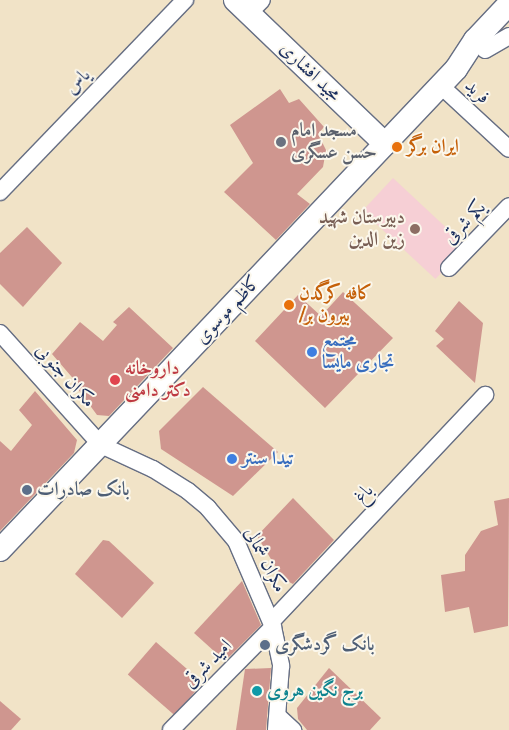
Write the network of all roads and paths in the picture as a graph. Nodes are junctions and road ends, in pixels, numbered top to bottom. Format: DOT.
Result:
graph roads {
  1 [pos="185,0"];
  2 [pos="249,4"];
  3 [pos="509,4"];
  4 [pos="509,23"];
  5 [pos="509,36"];
  6 [pos="484,50"];
  7 [pos="456,69"];
  8 [pos="440,85"];
  9 [pos="385,144"];
  10 [pos="509,149"];
  11 [pos="0,192"];
  12 [pos="509,206"];
  13 [pos="449,268"];
  14 [pos="0,333"];
  15 [pos="485,395"];
  16 [pos="101,445"];
  17 [pos="0,550"];
  18 [pos="272,624"];
  19 [pos="278,723"];
  20 [pos="171,730"];
  21 [pos="294,730"];
  1 -- 11 [label="street, یاس"];
  2 -- 9 [label="main road, مجید افشاری"];
  3 -- 7 [label="main road, کاظم موسوی"];
  4 -- 6 [label="main road, کاظم موسوی"];
  5 -- 6 [label="street"];
  6 -- 7 [label="main road, کاظم موسوی"];
  7 -- 8 [label="main road, کاظم موسوی"];
  8 -- 9 [label="main road, کاظم موسوی"];
  8 -- 10 [label="street, فرید"];
  9 -- 16 [label="main road, کاظم موسوی"];
  12 -- 13 [label="street, یکم شرقی"];
  14 -- 16 [label="street, مکران جنوبی"];
  15 -- 18 [label="street, باغ"];
  16 -- 17 [label="main road, کاظم موسوی"];
  16 -- 18 [label="street, مکران شمالی"];
  18 -- 19 [label="street, مکران شمالی"];
  18 -- 20 [label="street, امید شرقی"];
  19 -- 21 [label="street"];
}
